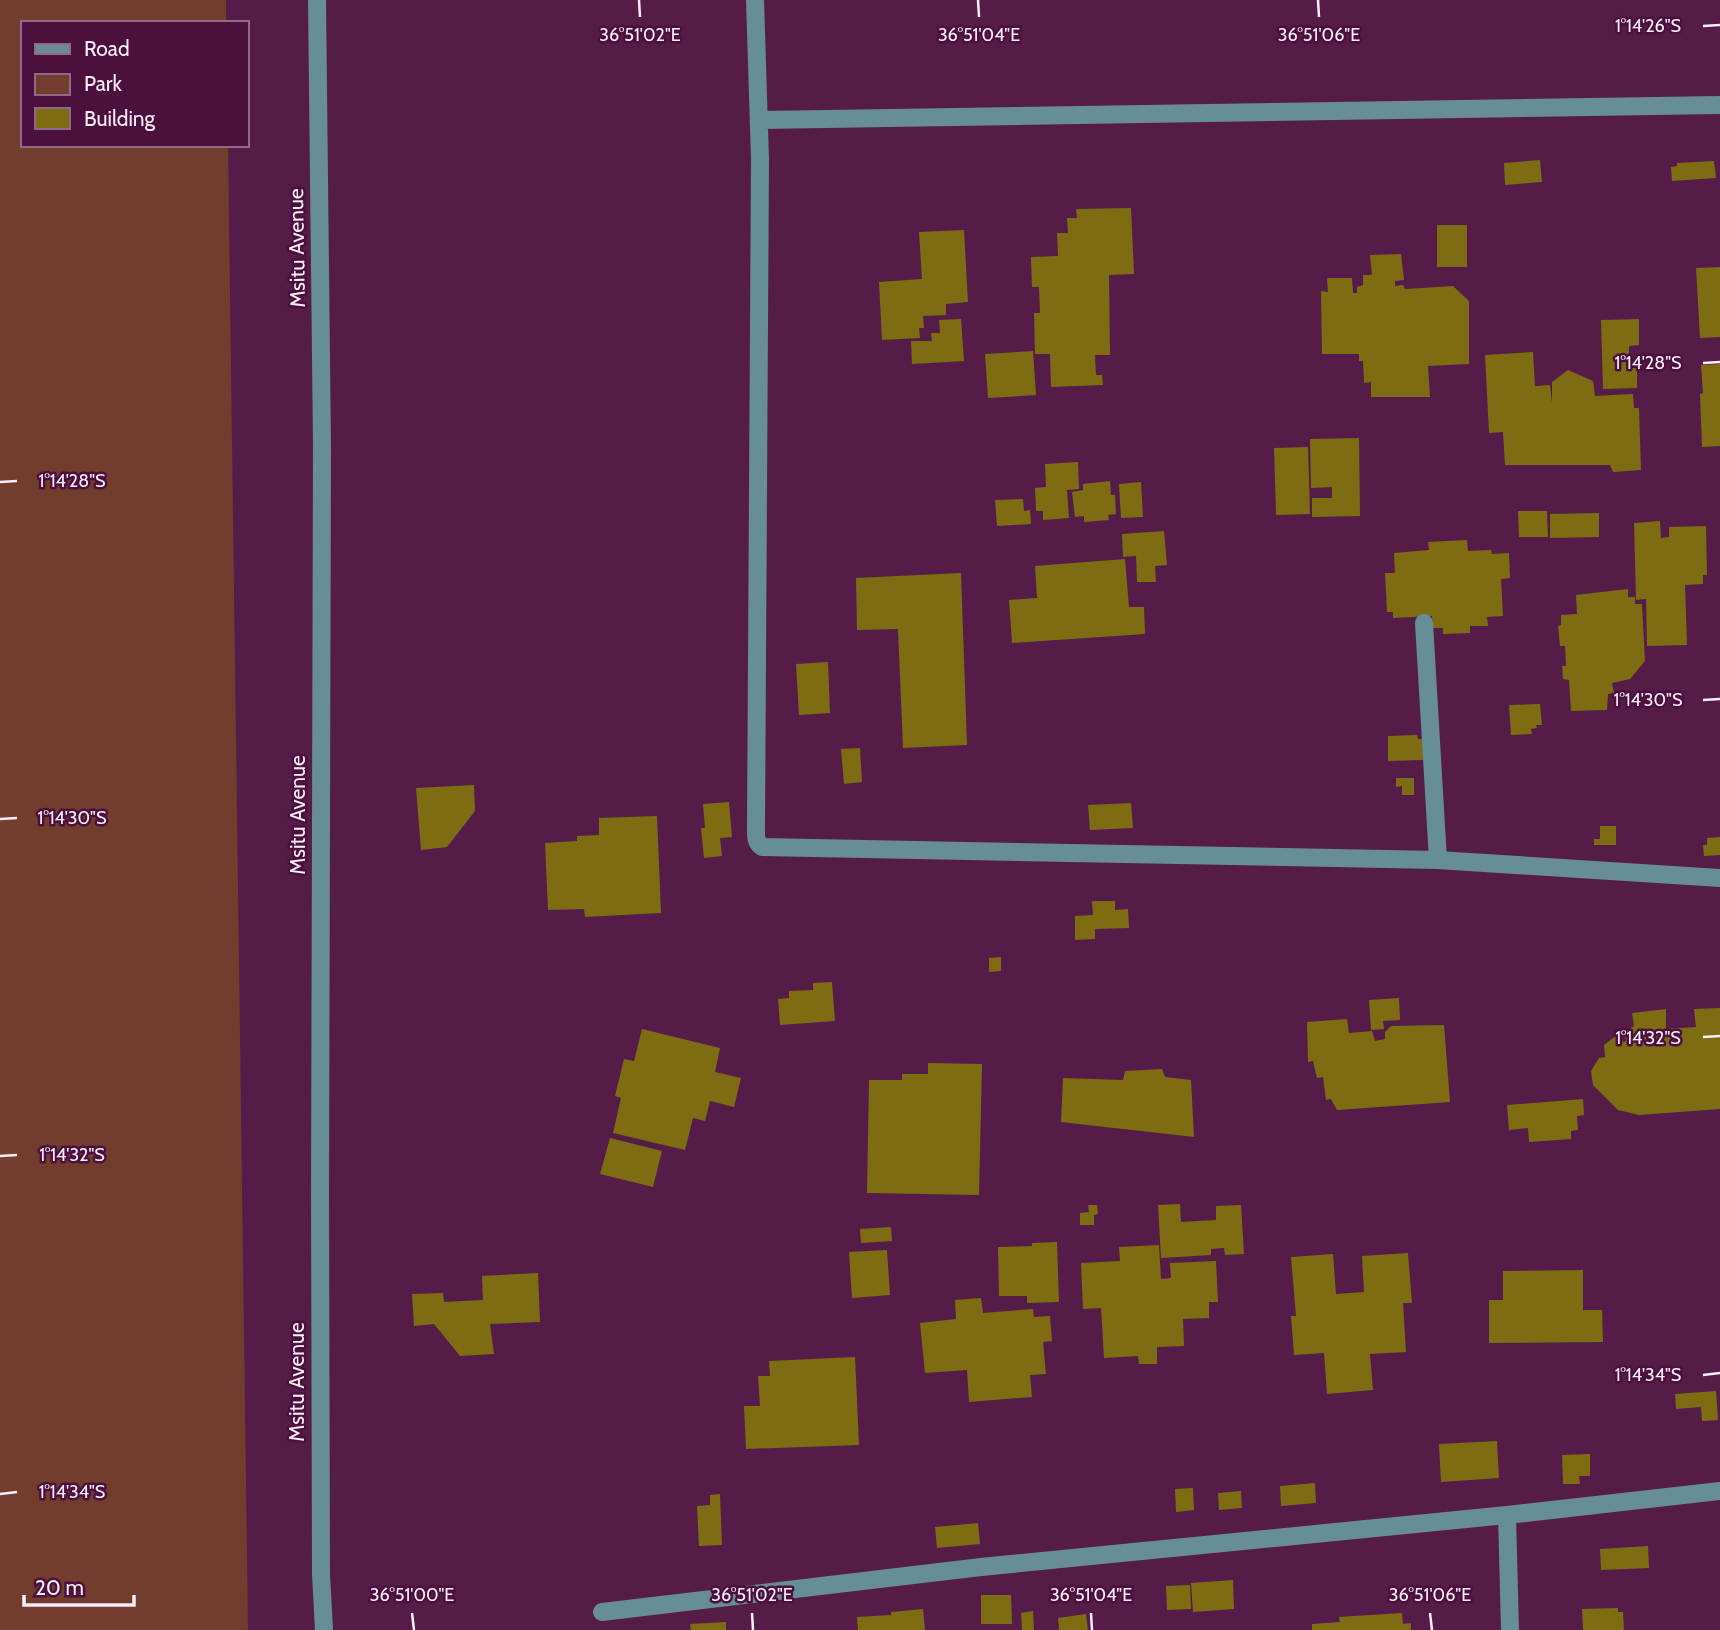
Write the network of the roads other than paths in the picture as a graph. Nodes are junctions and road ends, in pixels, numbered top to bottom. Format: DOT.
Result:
graph roads {
  1 [pos="317,0"];
  2 [pos="755,0"];
  3 [pos="1720,105"];
  4 [pos="759,120"];
  5 [pos="1424,624"];
  6 [pos="1438,860"];
  7 [pos="1720,878"];
  8 [pos="1720,1491"];
  9 [pos="1507,1514"];
  10 [pos="602,1612"];
  11 [pos="324,1630"];
  12 [pos="1510,1630"];
  1 -- 11 [label="street, Msitu Avenue"];
  2 -- 4 [label="street"];
  3 -- 4 [label="street"];
  4 -- 6 [label="street"];
  5 -- 6 [label="street"];
  6 -- 7 [label="street"];
  8 -- 9 [label="street"];
  9 -- 10 [label="street"];
  9 -- 12 [label="street"];
}
